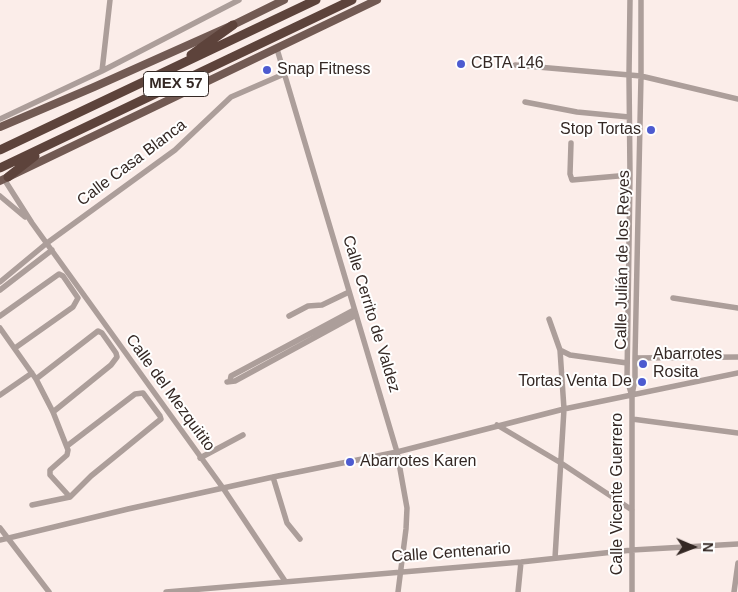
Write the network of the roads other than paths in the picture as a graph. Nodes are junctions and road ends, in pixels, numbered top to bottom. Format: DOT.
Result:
graph roads {
  1 [pos="110,0"];
  2 [pos="239,0"];
  3 [pos="284,0"];
  4 [pos="316,0"];
  5 [pos="352,0"];
  6 [pos="377,0"];
  7 [pos="630,0"];
  8 [pos="641,0"];
  9 [pos="233,25"];
  10 [pos="277,50"];
  11 [pos="515,65"];
  12 [pos="172,68"];
  13 [pos="102,70"];
  14 [pos="284,74"];
  15 [pos="629,75"];
  16 [pos="641,76"];
  17 [pos="738,99"];
  18 [pos="525,102"];
  19 [pos="629,117"];
  20 [pos="0,119"];
  21 [pos="0,127"];
  22 [pos="571,143"];
  23 [pos="48,145"];
  24 [pos="0,150"];
  25 [pos="0,168"];
  26 [pos="630,175"];
  27 [pos="4,179"];
  28 [pos="0,196"];
  29 [pos="32,223"];
  30 [pos="48,243"];
  31 [pos="629,247"];
  32 [pos="637,247"];
  33 [pos="52,250"];
  34 [pos="0,282"];
  35 [pos="0,290"];
  36 [pos="349,292"];
  37 [pos="673,298"];
  38 [pos="738,308"];
  39 [pos="355,312"];
  40 [pos="0,316"];
  41 [pos="289,316"];
  42 [pos="550,319"];
  43 [pos="628,324"];
  44 [pos="635,324"];
  45 [pos="0,328"];
  46 [pos="15,348"];
  47 [pos="560,350"];
  48 [pos="738,357"];
  49 [pos="635,358"];
  50 [pos="627,363"];
  51 [pos="738,372"];
  52 [pos="32,373"];
  53 [pos="36,379"];
  54 [pos="229,381"];
  55 [pos="0,395"];
  56 [pos="632,395"];
  57 [pos="564,409"];
  58 [pos="53,412"];
  59 [pos="632,419"];
  60 [pos="496,425"];
  61 [pos="738,433"];
  62 [pos="242,436"];
  63 [pos="66,446"];
  64 [pos="397,452"];
  65 [pos="200,458"];
  66 [pos="561,463"];
  67 [pos="273,477"];
  68 [pos="223,488"];
  69 [pos="70,497"];
  70 [pos="32,505"];
  71 [pos="632,510"];
  72 [pos="0,528"];
  73 [pos="8,538"];
  74 [pos="0,540"];
  75 [pos="300,540"];
  76 [pos="738,544"];
  77 [pos="632,550"];
  78 [pos="555,558"];
  79 [pos="520,562"];
  80 [pos="738,563"];
  81 [pos="401,571"];
  82 [pos="737,578"];
  83 [pos="285,580"];
  84 [pos="238,589"];
  85 [pos="49,592"];
  86 [pos="166,592"];
  87 [pos="398,592"];
  88 [pos="518,592"];
  89 [pos="632,592"];
  90 [pos="734,592"];
  1 -- 13 [label="street"];
  2 -- 13 [label="street"];
  3 -- 9 [label="main road"];
  4 -- 12 [label="highway, MEX 57"];
  5 -- 23 [label="highway, MEX 57"];
  6 -- 10 [label="main road"];
  7 -- 15 [label="street, Calle Julián de los Reyes"];
  8 -- 16 [label="street, Calle Julián de los Reyes"];
  9 -- 12 [label="highway"];
  9 -- 21 [label="main road"];
  10 -- 14 [label="street, Calle Cerrito de Valdez"];
  10 -- 27 [label="main road"];
  11 -- 15 [label="street"];
  12 -- 24 [label="highway, MEX 57"];
  13 -- 20 [label="street"];
  14 -- 30 [label="street, Calle Casa Blanca"];
  14 -- 36 [label="street, Calle Cerrito de Valdez"];
  15 -- 16 [label="street"];
  15 -- 19 [label="street, Calle Julián de los Reyes"];
  16 -- 17 [label="street"];
  16 -- 32 [label="street, Calle Julián de los Reyes"];
  18 -- 19 [label="street"];
  19 -- 26 [label="street, Calle Julián de los Reyes"];
  22 -- 26 [label="street"];
  23 -- 25 [label="highway, MEX 57"];
  23 -- 27 [label="highway"];
  26 -- 31 [label="street, Calle Julián de los Reyes"];
  27 -- 29 [label="street, Calle del Mezquitito"];
  28 -- 29 [label="street, Calle del Mezquitito"];
  29 -- 30 [label="street, Calle del Mezquitito"];
  30 -- 33 [label="street, Calle del Mezquitito"];
  30 -- 34 [label="street, Calle Casa Blanca"];
  31 -- 32 [label="street"];
  31 -- 43 [label="street, Calle Julián de los Reyes"];
  32 -- 44 [label="street, Calle Julián de los Reyes"];
  33 -- 35 [label="street"];
  33 -- 65 [label="street, Calle del Mezquitito"];
  36 -- 39 [label="street, Calle Cerrito de Valdez"];
  36 -- 41 [label="street"];
  37 -- 38 [label="street"];
  39 -- 54 [label="street"];
  39 -- 64 [label="street, Calle Cerrito de Valdez"];
  40 -- 46 [label="street"];
  42 -- 47 [label="street"];
  43 -- 44 [label="street"];
  43 -- 50 [label="street, Calle Julián de los Reyes"];
  44 -- 49 [label="street, Calle Julián de los Reyes"];
  45 -- 46 [label="street"];
  46 -- 52 [label="street"];
  47 -- 50 [label="street"];
  47 -- 57 [label="street"];
  48 -- 49 [label="street"];
  49 -- 56 [label="street, Calle Julián de los Reyes"];
  50 -- 56 [label="street, Calle Julián de los Reyes"];
  51 -- 56 [label="street"];
  52 -- 53 [label="street"];
  52 -- 55 [label="street"];
  53 -- 58 [label="street"];
  53 -- 58 [label="street"];
  56 -- 57 [label="street"];
  56 -- 59 [label="street, Calle Vicente Guerrero"];
  57 -- 60 [label="street"];
  57 -- 66 [label="street"];
  58 -- 63 [label="street"];
  59 -- 61 [label="street"];
  59 -- 71 [label="street, Calle Vicente Guerrero"];
  60 -- 64 [label="street"];
  60 -- 66 [label="street"];
  62 -- 65 [label="street"];
  63 -- 69 [label="street"];
  63 -- 69 [label="street"];
  64 -- 67 [label="street"];
  64 -- 81 [label="street, Calle Cerrito de Valdez"];
  65 -- 68 [label="street, Calle del Mezquitito"];
  66 -- 71 [label="street"];
  66 -- 78 [label="street"];
  67 -- 68 [label="street"];
  67 -- 75 [label="street"];
  68 -- 73 [label="street"];
  68 -- 83 [label="street, Calle del Mezquitito"];
  69 -- 70 [label="street"];
  71 -- 77 [label="street, Calle Vicente Guerrero"];
  72 -- 73 [label="street"];
  73 -- 74 [label="street"];
  73 -- 85 [label="street"];
  76 -- 77 [label="street, Calle Centenario"];
  77 -- 78 [label="street, Calle Centenario"];
  77 -- 89 [label="street, Calle Vicente Guerrero"];
  78 -- 79 [label="street, Calle Centenario"];
  79 -- 81 [label="street, Calle Centenario"];
  79 -- 88 [label="street"];
  80 -- 82 [label="street"];
  81 -- 83 [label="street, Calle Centenario"];
  81 -- 87 [label="street, Calle Cerrito de Valdez"];
  82 -- 90 [label="street"];
  83 -- 84 [label="street, Calle Centenario"];
  84 -- 86 [label="street, Calle Centenario"];
}
